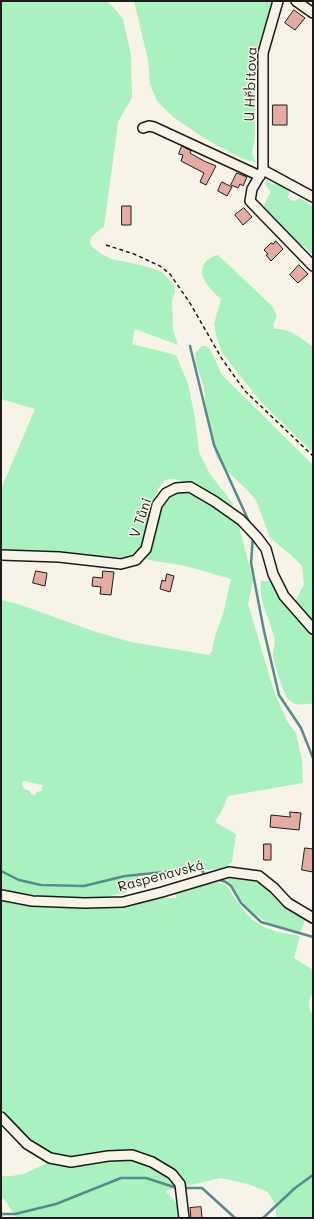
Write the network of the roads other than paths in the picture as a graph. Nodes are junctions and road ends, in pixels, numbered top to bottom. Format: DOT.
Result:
graph roads {
  1 [pos="278,1"];
  2 [pos="296,1"];
  3 [pos="313,13"];
  4 [pos="143,128"];
  5 [pos="262,173"];
  6 [pos="313,197"];
  7 [pos="313,266"];
  8 [pos="1,555"];
  9 [pos="313,629"];
  10 [pos="1,895"];
  11 [pos="313,918"];
  12 [pos="1,1117"];
  13 [pos="184,1218"];
  1 -- 5 [label="street, U Hřbitova"];
  2 -- 3 [label="street"];
  4 -- 5 [label="street"];
  5 -- 6 [label="street"];
  5 -- 7 [label="street"];
  8 -- 9 [label="street, V Tůni"];
  10 -- 11 [label="street, Raspenavská"];
  12 -- 13 [label="street"];
}
